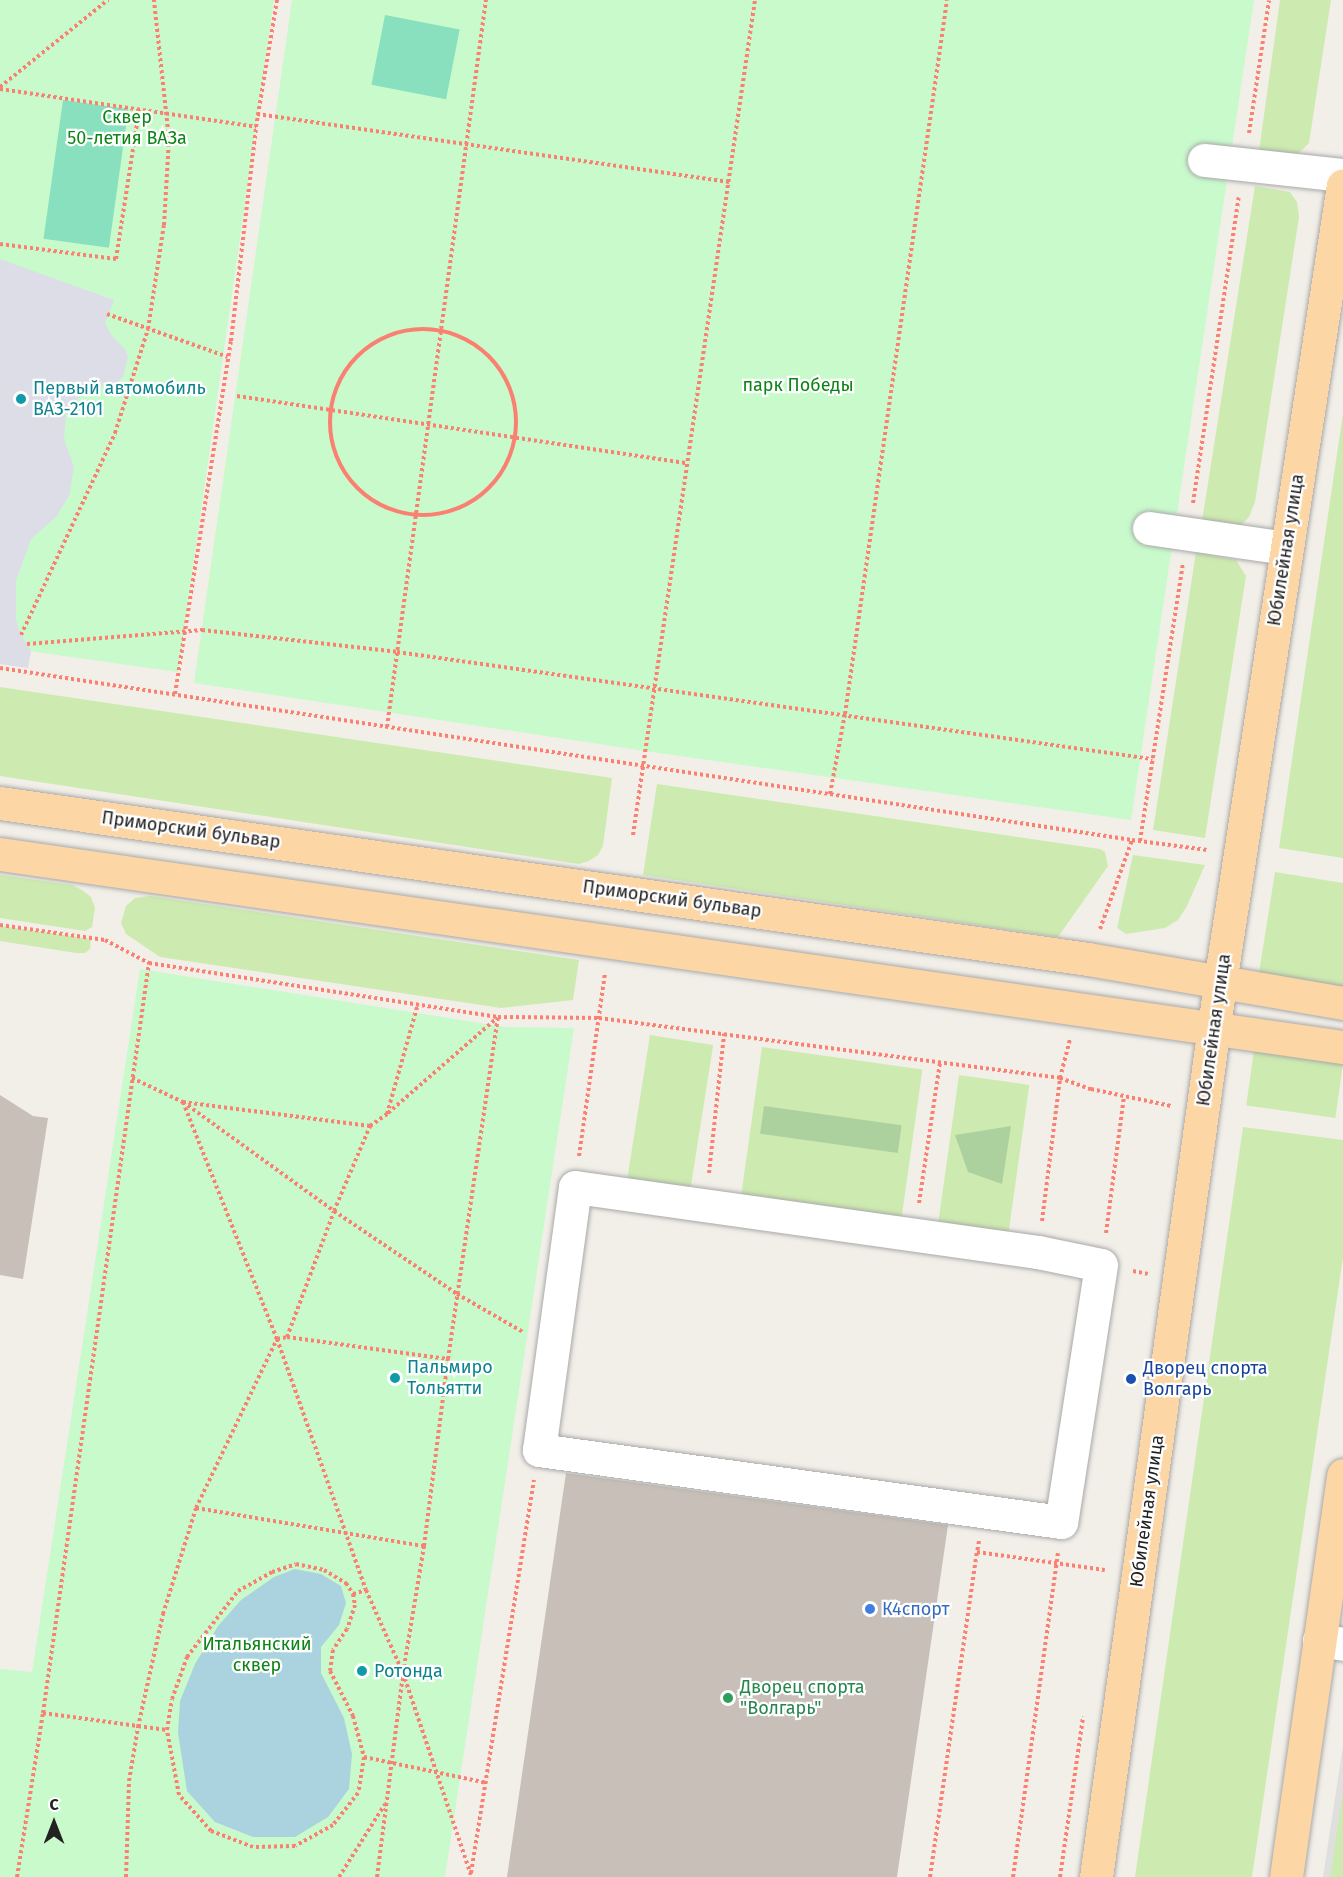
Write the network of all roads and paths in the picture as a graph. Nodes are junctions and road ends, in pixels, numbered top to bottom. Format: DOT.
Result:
graph roads {
  1 [pos="108,0"];
  2 [pos="154,0"];
  3 [pos="277,0"];
  4 [pos="486,0"];
  5 [pos="755,0"];
  6 [pos="947,0"];
  7 [pos="1269,0"];
  8 [pos="0,88"];
  9 [pos="139,110"];
  10 [pos="167,113"];
  11 [pos="257,114"];
  12 [pos="256,127"];
  13 [pos="467,143"];
  14 [pos="1204,160"];
  15 [pos="1244,165"];
  16 [pos="1343,175"];
  17 [pos="729,182"];
  18 [pos="1343,185"];
  19 [pos="0,244"];
  20 [pos="1343,272"];
  21 [pos="107,314"];
  22 [pos="1321,323"];
  23 [pos="148,329"];
  24 [pos="441,330"];
  25 [pos="228,357"];
  26 [pos="237,396"];
  27 [pos="330,409"];
  28 [pos="428,423"];
  29 [pos="516,436"];
  30 [pos="687,463"];
  31 [pos="416,515"];
  32 [pos="1149,528"];
  33 [pos="1188,534"];
  34 [pos="1286,548"];
  35 [pos="185,630"];
  36 [pos="21,635"];
  37 [pos="27,644"];
  38 [pos="397,652"];
  39 [pos="0,668"];
  40 [pos="654,688"];
  41 [pos="176,694"];
  42 [pos="845,714"];
  43 [pos="387,727"];
  44 [pos="1152,759"];
  45 [pos="643,766"];
  46 [pos="830,794"];
  47 [pos="0,802"];
  48 [pos="633,835"];
  49 [pos="1132,840"];
  50 [pos="1140,841"];
  51 [pos="1207,850"];
  52 [pos="0,854"];
  53 [pos="0,925"];
  54 [pos="1099,929"];
  55 [pos="610,942"];
  56 [pos="149,963"];
  57 [pos="1220,983"];
  58 [pos="1343,1002"];
  59 [pos="418,1004"];
  60 [pos="498,1017"];
  61 [pos="598,1018"];
  62 [pos="1214,1028"];
  63 [pos="724,1034"];
  64 [pos="1071,1036"];
  65 [pos="1343,1047"];
  66 [pos="940,1062"];
  67 [pos="132,1078"];
  68 [pos="1060,1078"];
  69 [pos="1124,1096"];
  70 [pos="183,1102"];
  71 [pos="1173,1107"];
  72 [pos="387,1114"];
  73 [pos="370,1126"];
  74 [pos="575,1187"];
  75 [pos="705,1206"];
  76 [pos="334,1211"];
  77 [pos="914,1236"];
  78 [pos="1038,1252"];
  79 [pos="1101,1264"];
  80 [pos="1148,1274"];
  81 [pos="457,1294"];
  82 [pos="287,1337"];
  83 [pos="277,1339"];
  84 [pos="552,1349"];
  85 [pos="448,1359"];
  86 [pos="538,1450"];
  87 [pos="1343,1475"];
  88 [pos="196,1508"];
  89 [pos="984,1512"];
  90 [pos="1061,1522"];
  91 [pos="345,1534"];
  92 [pos="424,1546"];
  93 [pos="977,1552"];
  94 [pos="1057,1562"];
  95 [pos="1105,1570"];
  96 [pos="366,1590"];
  97 [pos="353,1594"];
  98 [pos="1331,1642"];
  99 [pos="403,1673"];
  100 [pos="43,1713"];
  101 [pos="138,1727"];
  102 [pos="167,1730"];
  103 [pos="363,1757"];
  104 [pos="487,1783"];
  105 [pos="386,1802"];
  106 [pos="471,1876"];
  107 [pos="17,1877"];
  108 [pos="126,1877"];
  109 [pos="339,1877"];
  110 [pos="377,1877"];
  111 [pos="930,1877"];
  112 [pos="1013,1877"];
  113 [pos="1096,1877"];
  114 [pos="1286,1877"];
  1 -- 8 [label="path"];
  2 -- 10 [label="path"];
  3 -- 11 [label="path"];
  4 -- 13 [label="path"];
  5 -- 17 [label="path"];
  6 -- 42 [label="path"];
  7 -- 15 [label="path"];
  8 -- 9 [label="path"];
  9 -- 10 [label="path"];
  9 -- 19 [label="path"];
  10 -- 12 [label="path"];
  10 -- 23 [label="path"];
  11 -- 12 [label="path"];
  11 -- 13 [label="path"];
  12 -- 25 [label="path"];
  13 -- 17 [label="path"];
  13 -- 24 [label="path"];
  14 -- 15 [label="street"];
  15 -- 16 [label="street"];
  15 -- 33 [label="path"];
  17 -- 30 [label="path"];
  18 -- 22 [label="main road, Юбилейная улица"];
  20 -- 22 [label="main road"];
  21 -- 23 [label="path"];
  22 -- 34 [label="main road, Юбилейная улица"];
  23 -- 25 [label="path"];
  23 -- 36 [label="path"];
  24 -- 27 [label="path"];
  24 -- 28 [label="path"];
  24 -- 29 [label="path"];
  25 -- 35 [label="path"];
  26 -- 27 [label="path"];
  27 -- 28 [label="path"];
  27 -- 31 [label="path"];
  28 -- 29 [label="path"];
  28 -- 31 [label="path"];
  29 -- 30 [label="path"];
  29 -- 31 [label="path"];
  30 -- 40 [label="path"];
  31 -- 38 [label="path"];
  32 -- 33 [label="street"];
  33 -- 34 [label="street"];
  33 -- 44 [label="path"];
  34 -- 57 [label="main road, Юбилейная улица"];
  35 -- 37 [label="path"];
  35 -- 38 [label="path"];
  35 -- 41 [label="path"];
  38 -- 40 [label="path"];
  38 -- 43 [label="path"];
  39 -- 41 [label="path"];
  40 -- 42 [label="path"];
  40 -- 45 [label="path"];
  41 -- 43 [label="path"];
  42 -- 44 [label="path"];
  42 -- 46 [label="path"];
  43 -- 45 [label="path"];
  44 -- 50 [label="path"];
  45 -- 46 [label="path"];
  45 -- 48 [label="path"];
  46 -- 49 [label="path"];
  47 -- 57 [label="main road, Приморский бульвар"];
  49 -- 50 [label="path"];
  49 -- 54 [label="path"];
  50 -- 51 [label="path"];
  52 -- 55 [label="main road"];
  53 -- 56 [label="path"];
  55 -- 61 [label="path"];
  55 -- 62 [label="main road"];
  56 -- 59 [label="path"];
  56 -- 67 [label="path"];
  57 -- 58 [label="main road, Приморский бульвар"];
  57 -- 62 [label="main road, Юбилейная улица"];
  59 -- 60 [label="path"];
  59 -- 72 [label="path"];
  60 -- 61 [label="path"];
  60 -- 72 [label="path"];
  60 -- 81 [label="path"];
  61 -- 63 [label="path"];
  61 -- 74 [label="path"];
  62 -- 65 [label="main road"];
  62 -- 113 [label="main road, Юбилейная улица"];
  63 -- 66 [label="path"];
  63 -- 75 [label="path"];
  64 -- 68 [label="path"];
  66 -- 68 [label="path"];
  66 -- 77 [label="path"];
  67 -- 70 [label="path"];
  67 -- 100 [label="path"];
  68 -- 69 [label="path"];
  68 -- 78 [label="path"];
  69 -- 71 [label="path"];
  69 -- 79 [label="path"];
  70 -- 73 [label="path"];
  70 -- 76 [label="path"];
  70 -- 83 [label="path"];
  72 -- 73 [label="path"];
  73 -- 76 [label="path"];
  74 -- 75 [label="street"];
  74 -- 84 [label="street"];
  75 -- 77 [label="street"];
  76 -- 81 [label="path"];
  76 -- 82 [label="path"];
  77 -- 78 [label="street"];
  78 -- 79 [label="street"];
  79 -- 80 [label="path"];
  79 -- 90 [label="street"];
  81 -- 84 [label="path"];
  81 -- 85 [label="path"];
  82 -- 83 [label="path"];
  82 -- 85 [label="path"];
  83 -- 88 [label="path"];
  83 -- 91 [label="path"];
  84 -- 86 [label="street"];
  85 -- 92 [label="path"];
  86 -- 89 [label="street"];
  86 -- 104 [label="path"];
  87 -- 98 [label="main road"];
  88 -- 91 [label="path"];
  88 -- 101 [label="path"];
  89 -- 90 [label="street"];
  89 -- 93 [label="path"];
  90 -- 94 [label="path"];
  91 -- 92 [label="path"];
  91 -- 96 [label="path"];
  92 -- 99 [label="path"];
  93 -- 94 [label="path"];
  93 -- 111 [label="path"];
  94 -- 95 [label="path"];
  94 -- 112 [label="path"];
  96 -- 97 [label="path"];
  96 -- 99 [label="path"];
  97 -- 102 [label="path"];
  97 -- 103 [label="path"];
  98 -- 114 [label="main road"];
  99 -- 105 [label="path"];
  99 -- 106 [label="path"];
  100 -- 101 [label="path"];
  100 -- 107 [label="path"];
  101 -- 102 [label="path"];
  101 -- 108 [label="path"];
  102 -- 103 [label="path"];
  103 -- 104 [label="path"];
  104 -- 106 [label="path"];
  105 -- 109 [label="path"];
  105 -- 110 [label="path"];
}
